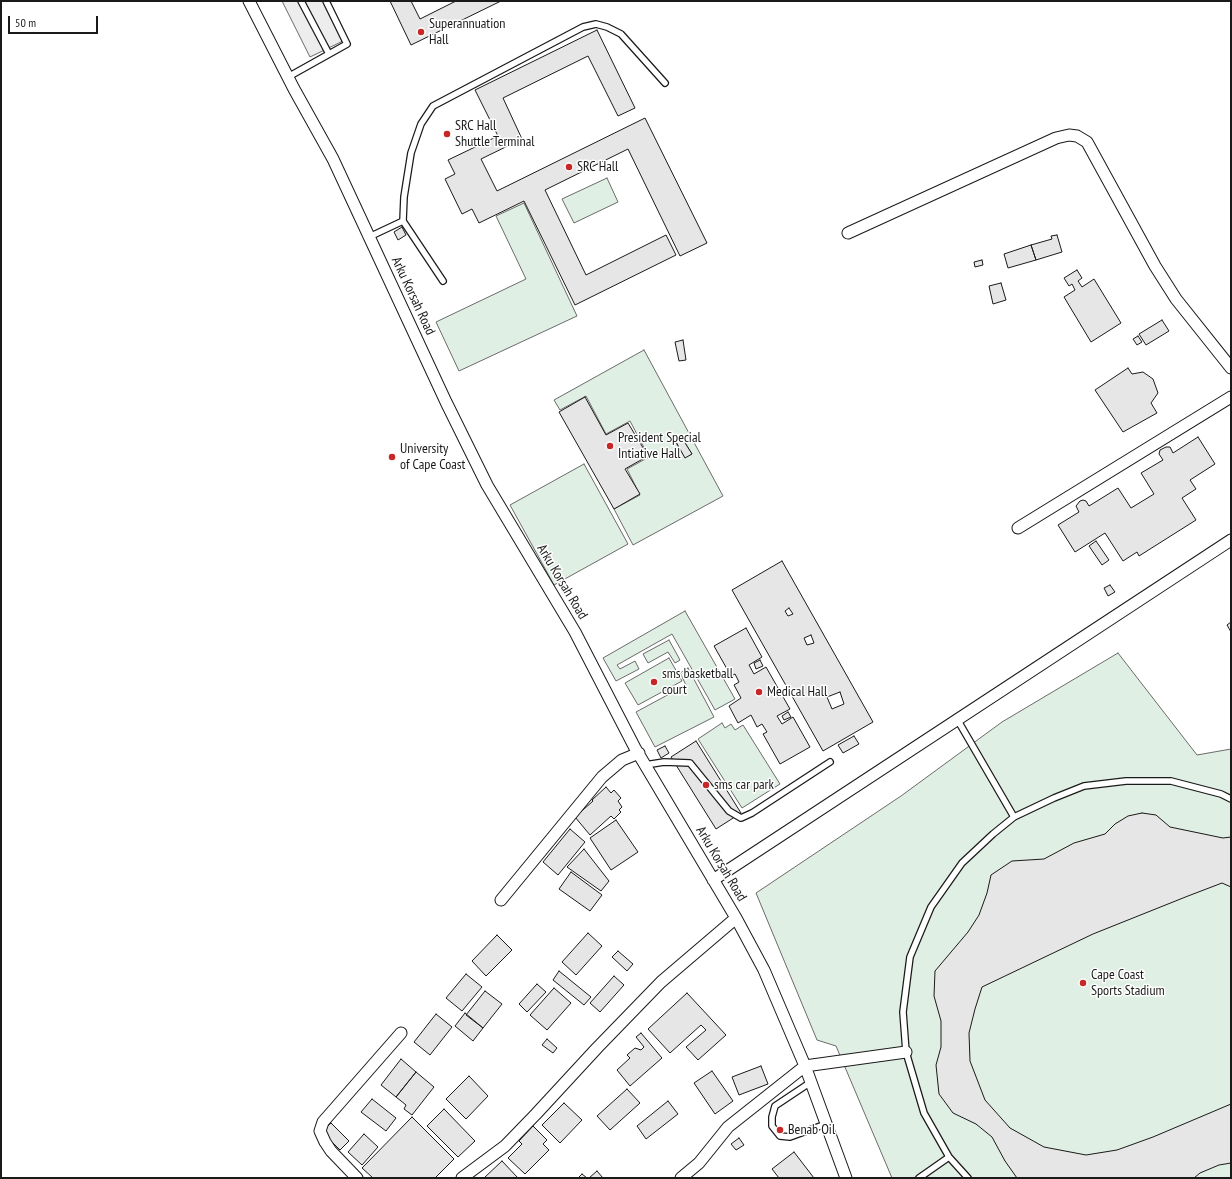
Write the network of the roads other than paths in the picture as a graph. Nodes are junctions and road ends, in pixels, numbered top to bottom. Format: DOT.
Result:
graph roads {
  1 [pos="249,1"];
  2 [pos="301,1"];
  3 [pos="326,1"];
  4 [pos="329,54"];
  5 [pos="288,77"];
  6 [pos="665,83"];
  7 [pos="403,221"];
  8 [pos="848,233"];
  9 [pos="369,237"];
  10 [pos="444,281"];
  11 [pos="1231,368"];
  12 [pos="1231,397"];
  13 [pos="1018,528"];
  14 [pos="1231,540"];
  15 [pos="957,719"];
  16 [pos="639,753"];
  17 [pos="830,762"];
  18 [pos="645,765"];
  19 [pos="1231,799"];
  20 [pos="1014,817"];
  21 [pos="713,880"];
  22 [pos="500,900"];
  23 [pos="736,918"];
  24 [pos="401,1033"];
  25 [pos="906,1052"];
  26 [pos="805,1066"];
  27 [pos="811,1082"];
  28 [pos="826,1124"];
  29 [pos="949,1157"];
  30 [pos="357,1178"];
  31 [pos="462,1178"];
  32 [pos="681,1178"];
  33 [pos="846,1178"];
  34 [pos="918,1178"];
  35 [pos="968,1178"];
  1 -- 5 [label="street, Arku Korsah Road"];
  2 -- 4 [label="lane"];
  3 -- 4 [label="lane"];
  4 -- 5 [label="lane"];
  5 -- 9 [label="street, Arku Korsah Road"];
  6 -- 7 [label="lane"];
  7 -- 9 [label="lane"];
  7 -- 10 [label="lane"];
  8 -- 11 [label="street"];
  9 -- 16 [label="street, Arku Korsah Road"];
  12 -- 13 [label="street"];
  14 -- 15 [label="street"];
  15 -- 20 [label="lane"];
  15 -- 21 [label="street"];
  16 -- 18 [label="street, Arku Korsah Road"];
  16 -- 22 [label="street"];
  17 -- 18 [label="lane"];
  18 -- 21 [label="street, Arku Korsah Road"];
  19 -- 20 [label="lane"];
  20 -- 25 [label="lane"];
  21 -- 23 [label="street, Arku Korsah Road"];
  23 -- 26 [label="street, Arku Korsah Road"];
  23 -- 31 [label="street"];
  24 -- 30 [label="street"];
  25 -- 26 [label="street"];
  25 -- 29 [label="lane"];
  26 -- 27 [label="street, Arku Korsah Road"];
  26 -- 32 [label="street"];
  27 -- 28 [label="street, Arku Korsah Road"];
  27 -- 28 [label="lane"];
  28 -- 33 [label="street, Arku Korsah Road"];
  29 -- 34 [label="lane"];
  29 -- 35 [label="lane"];
}
